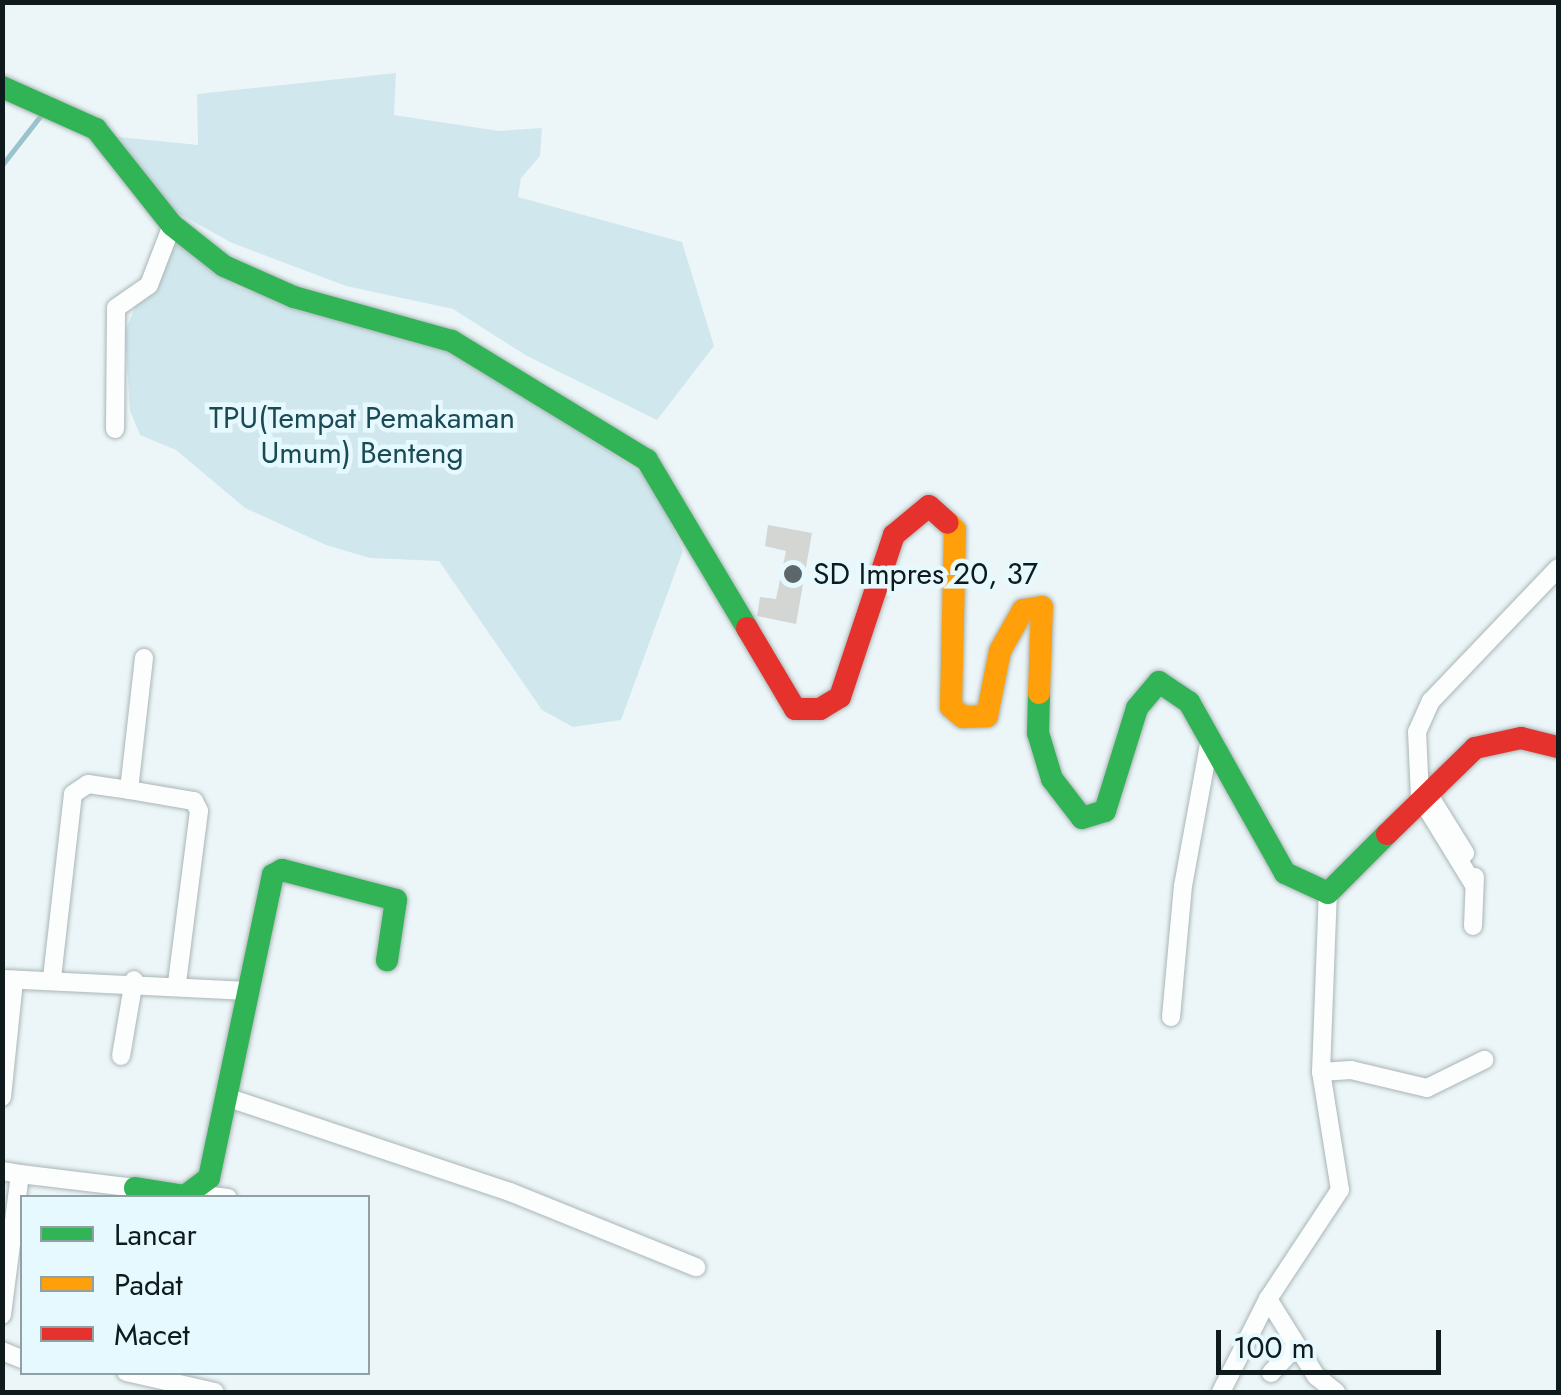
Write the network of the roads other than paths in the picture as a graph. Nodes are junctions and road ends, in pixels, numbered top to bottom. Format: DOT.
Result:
graph roads {
  1 [pos="2,87"];
  2 [pos="172,226"];
  3 [pos="115,429"];
  4 [pos="1558,568"];
  5 [pos="144,658"];
  6 [pos="1210,740"];
  7 [pos="1558,747"];
  8 [pos="129,790"];
  9 [pos="1422,791"];
  10 [pos="1328,893"];
  11 [pos="1473,926"];
  12 [pos="387,960"];
  13 [pos="52,978"];
  14 [pos="8,979"];
  15 [pos="134,980"];
  16 [pos="176,983"];
  17 [pos="246,991"];
  18 [pos="1171,1017"];
  19 [pos="120,1056"];
  20 [pos="1484,1060"];
  21 [pos="1320,1072"];
  22 [pos="2,1097"];
  23 [pos="226,1097"];
  24 [pos="12,1172"];
  25 [pos="10,1193"];
  26 [pos="135,1193"];
  27 [pos="196,1194"];
  28 [pos="204,1195"];
  29 [pos="11,1266"];
  30 [pos="696,1268"];
  31 [pos="1268,1299"];
  32 [pos="2,1315"];
  33 [pos="1296,1346"];
  34 [pos="1271,1374"];
  35 [pos="139,1375"];
  36 [pos="214,1392"];
  37 [pos="1221,1392"];
  38 [pos="1336,1392"];
  1 -- 2 [label="street"];
  2 -- 3 [label="street"];
  2 -- 6 [label="street"];
  4 -- 9 [label="street"];
  5 -- 8 [label="street"];
  6 -- 10 [label="street"];
  6 -- 18 [label="street"];
  7 -- 9 [label="street"];
  8 -- 13 [label="street"];
  8 -- 16 [label="street"];
  9 -- 10 [label="street"];
  9 -- 11 [label="street"];
  10 -- 21 [label="street"];
  12 -- 17 [label="street"];
  13 -- 14 [label="street"];
  13 -- 15 [label="street"];
  14 -- 22 [label="street"];
  15 -- 16 [label="street"];
  15 -- 19 [label="street"];
  16 -- 17 [label="street"];
  17 -- 23 [label="street"];
  20 -- 21 [label="street"];
  21 -- 31 [label="street"];
  23 -- 27 [label="street"];
  23 -- 30 [label="street"];
  24 -- 25 [label="street"];
  24 -- 26 [label="street"];
  25 -- 29 [label="street"];
  26 -- 27 [label="street"];
  27 -- 28 [label="street"];
  29 -- 32 [label="street"];
  31 -- 33 [label="street"];
  31 -- 37 [label="street"];
  33 -- 34 [label="street"];
  33 -- 38 [label="street"];
  35 -- 36 [label="street"];
}
